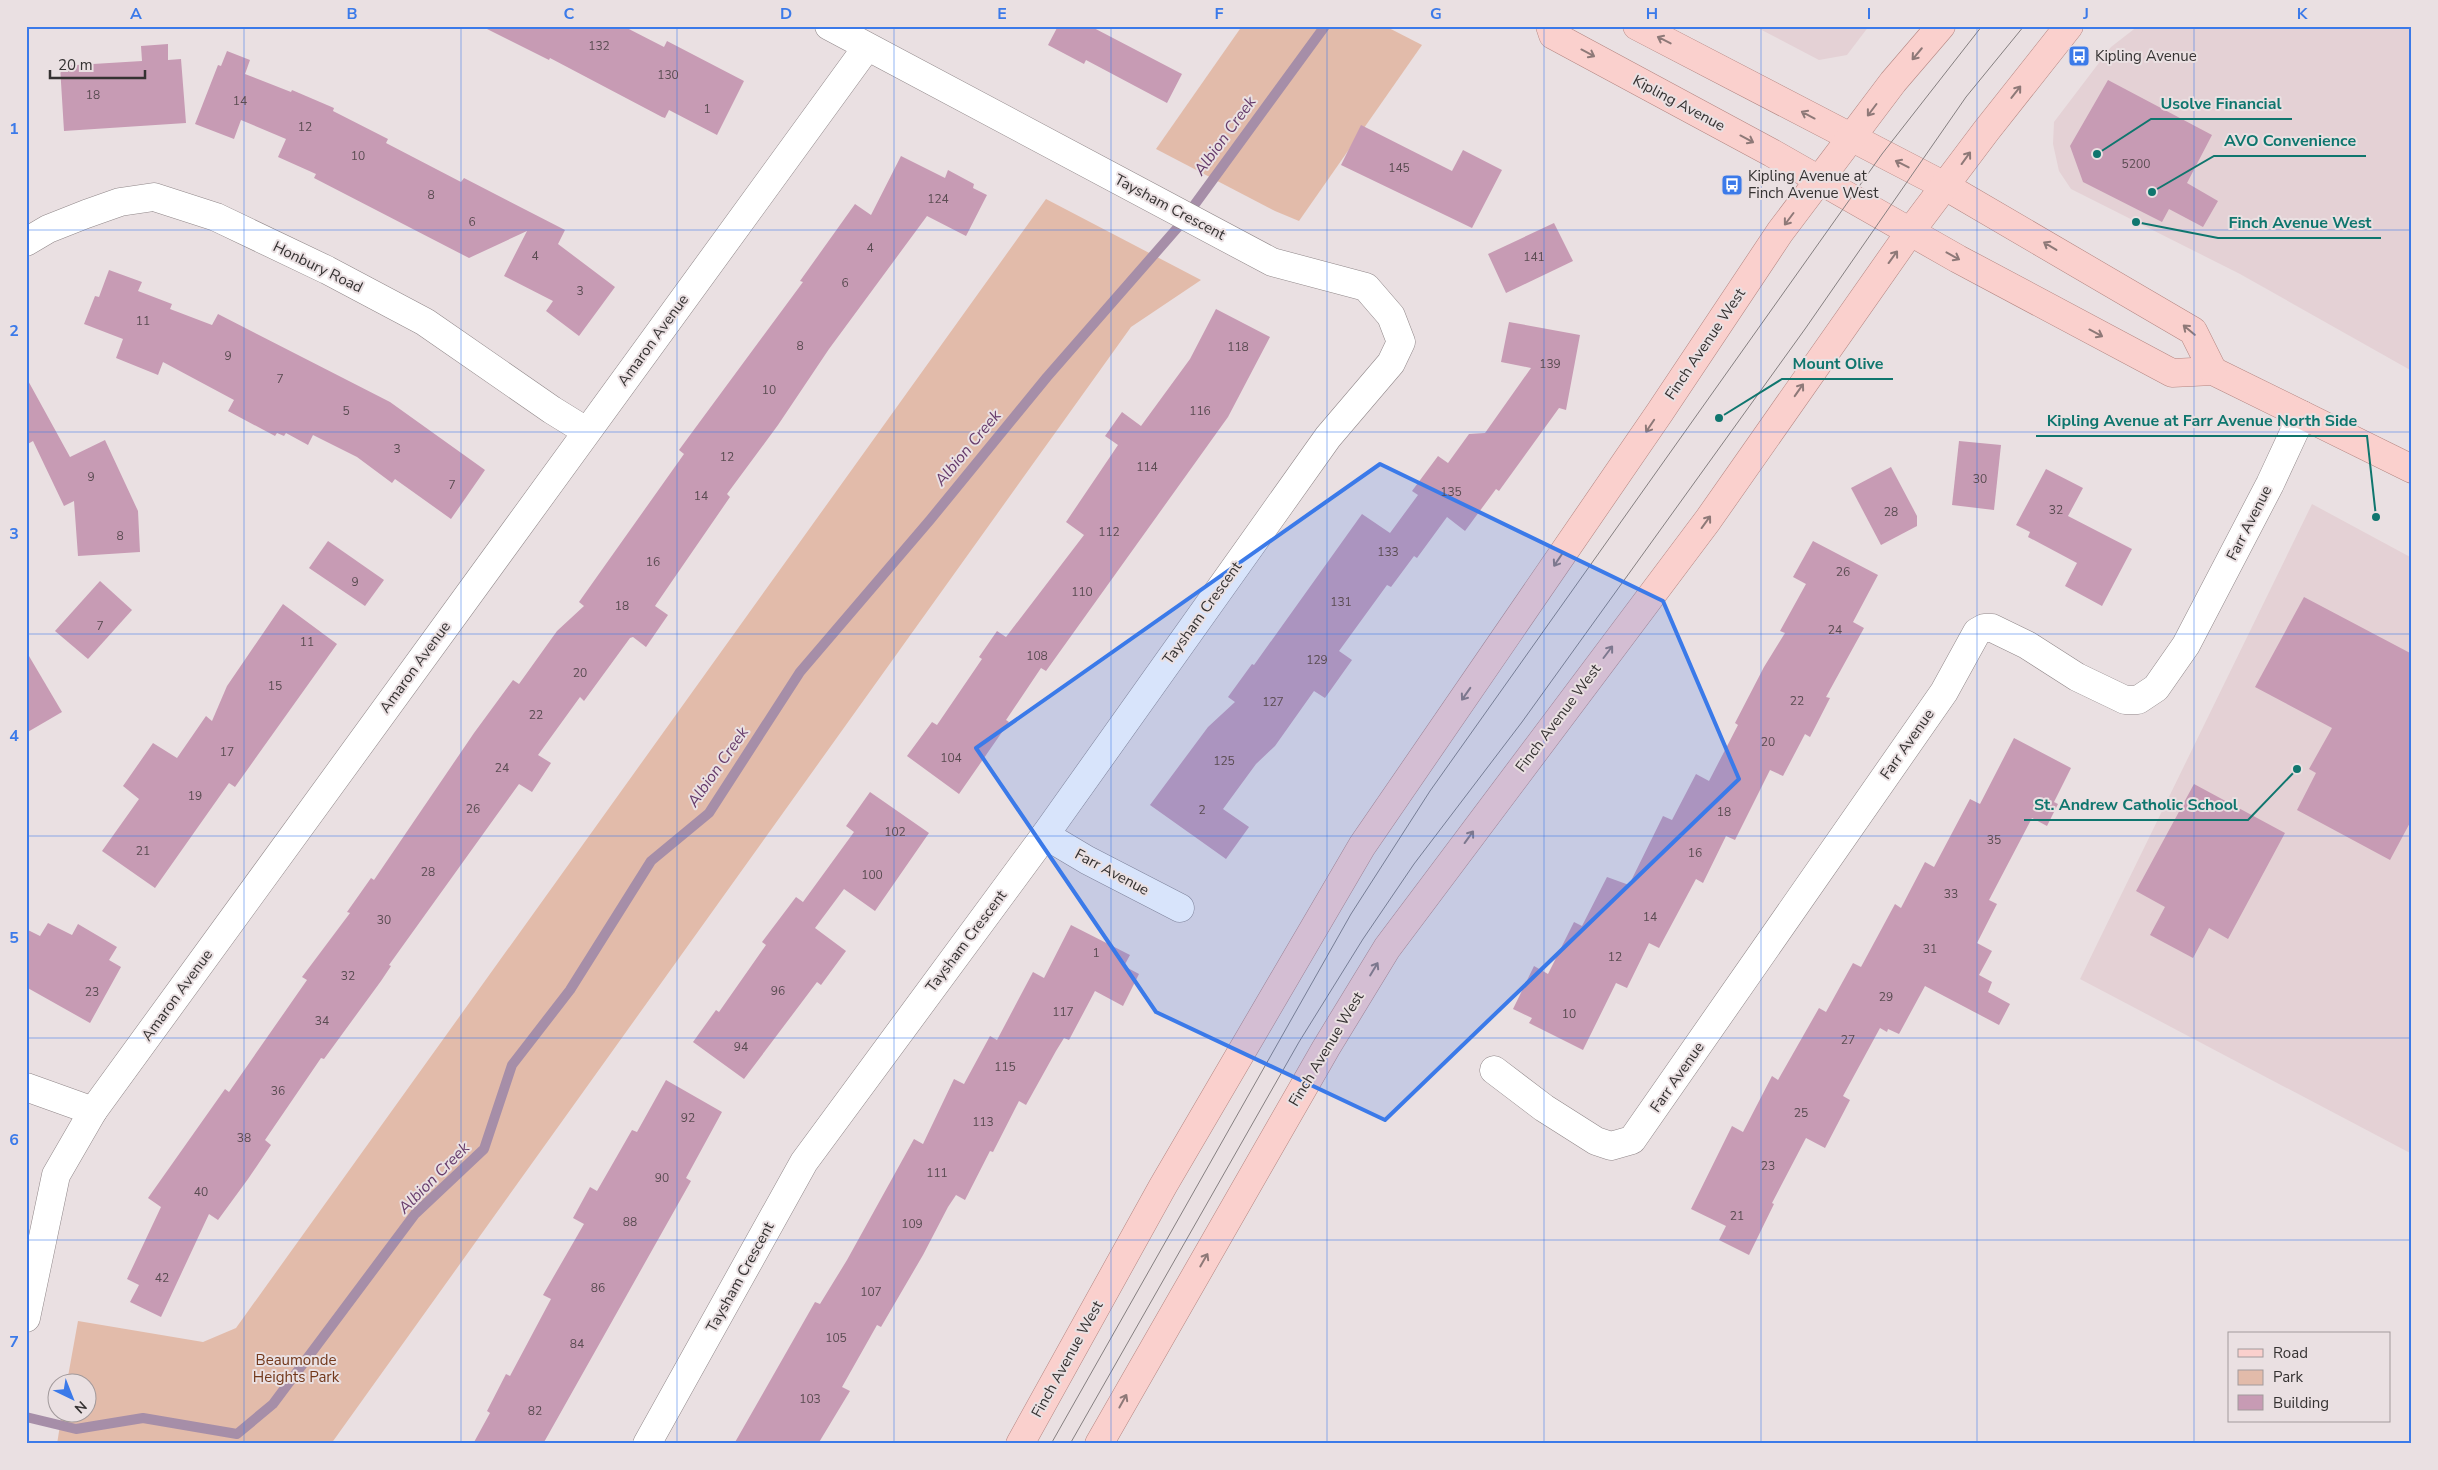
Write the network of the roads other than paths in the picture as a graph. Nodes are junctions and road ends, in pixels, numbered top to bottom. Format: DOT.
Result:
graph roads {
  1 [pos="829,26"];
  2 [pos="1550,26"];
  3 [pos="1637,26"];
  4 [pos="1941,26"];
  5 [pos="2069,26"];
  6 [pos="867,47"];
  7 [pos="1851,138"];
  8 [pos="1819,180"];
  9 [pos="1945,186"];
  10 [pos="1910,232"];
  11 [pos="26,242"];
  12 [pos="2213,371"];
  13 [pos="2302,415"];
  14 [pos="586,431"];
  15 [pos="2412,470"];
  16 [pos="1045,835"];
  17 [pos="1180,908"];
  18 [pos="1494,1070"];
  19 [pos="26,1087"];
  20 [pos="93,1111"];
  21 [pos="26,1318"];
  22 [pos="647,1444"];
  23 [pos="1020,1444"];
  24 [pos="1099,1444"];
  1 -- 6 [label="street, Taysham Crescent"];
  2 -- 8 [label="main road, Kipling Avenue, one-way"];
  7 -- 3 [label="main road, one-way"];
  4 -- 7 [label="main road, Finch Avenue West, one-way"];
  9 -- 5 [label="main road, Finch Avenue West, one-way"];
  6 -- 14 [label="street, Amaron Avenue"];
  6 -- 16 [label="street, Taysham Crescent"];
  7 -- 8 [label="main road, Finch Avenue West"];
  9 -- 7 [label="main road, one-way"];
  8 -- 10 [label="main road, Kipling Avenue"];
  8 -- 23 [label="main road, Finch Avenue West, one-way"];
  9 -- 10 [label="main road, Finch Avenue West"];
  12 -- 9 [label="main road, one-way"];
  10 -- 12 [label="main road, Kipling Avenue, one-way"];
  24 -- 10 [label="main road, Finch Avenue West, one-way"];
  11 -- 14 [label="street, Honbury Road"];
  12 -- 13 [label="main road, Kipling Avenue"];
  13 -- 15 [label="main road, Kipling Avenue"];
  13 -- 18 [label="street, Farr Avenue"];
  14 -- 20 [label="street, Amaron Avenue"];
  16 -- 17 [label="street, Farr Avenue"];
  16 -- 22 [label="street, Taysham Crescent"];
  19 -- 20 [label="street"];
  20 -- 21 [label="street, Amaron Avenue"];
}
